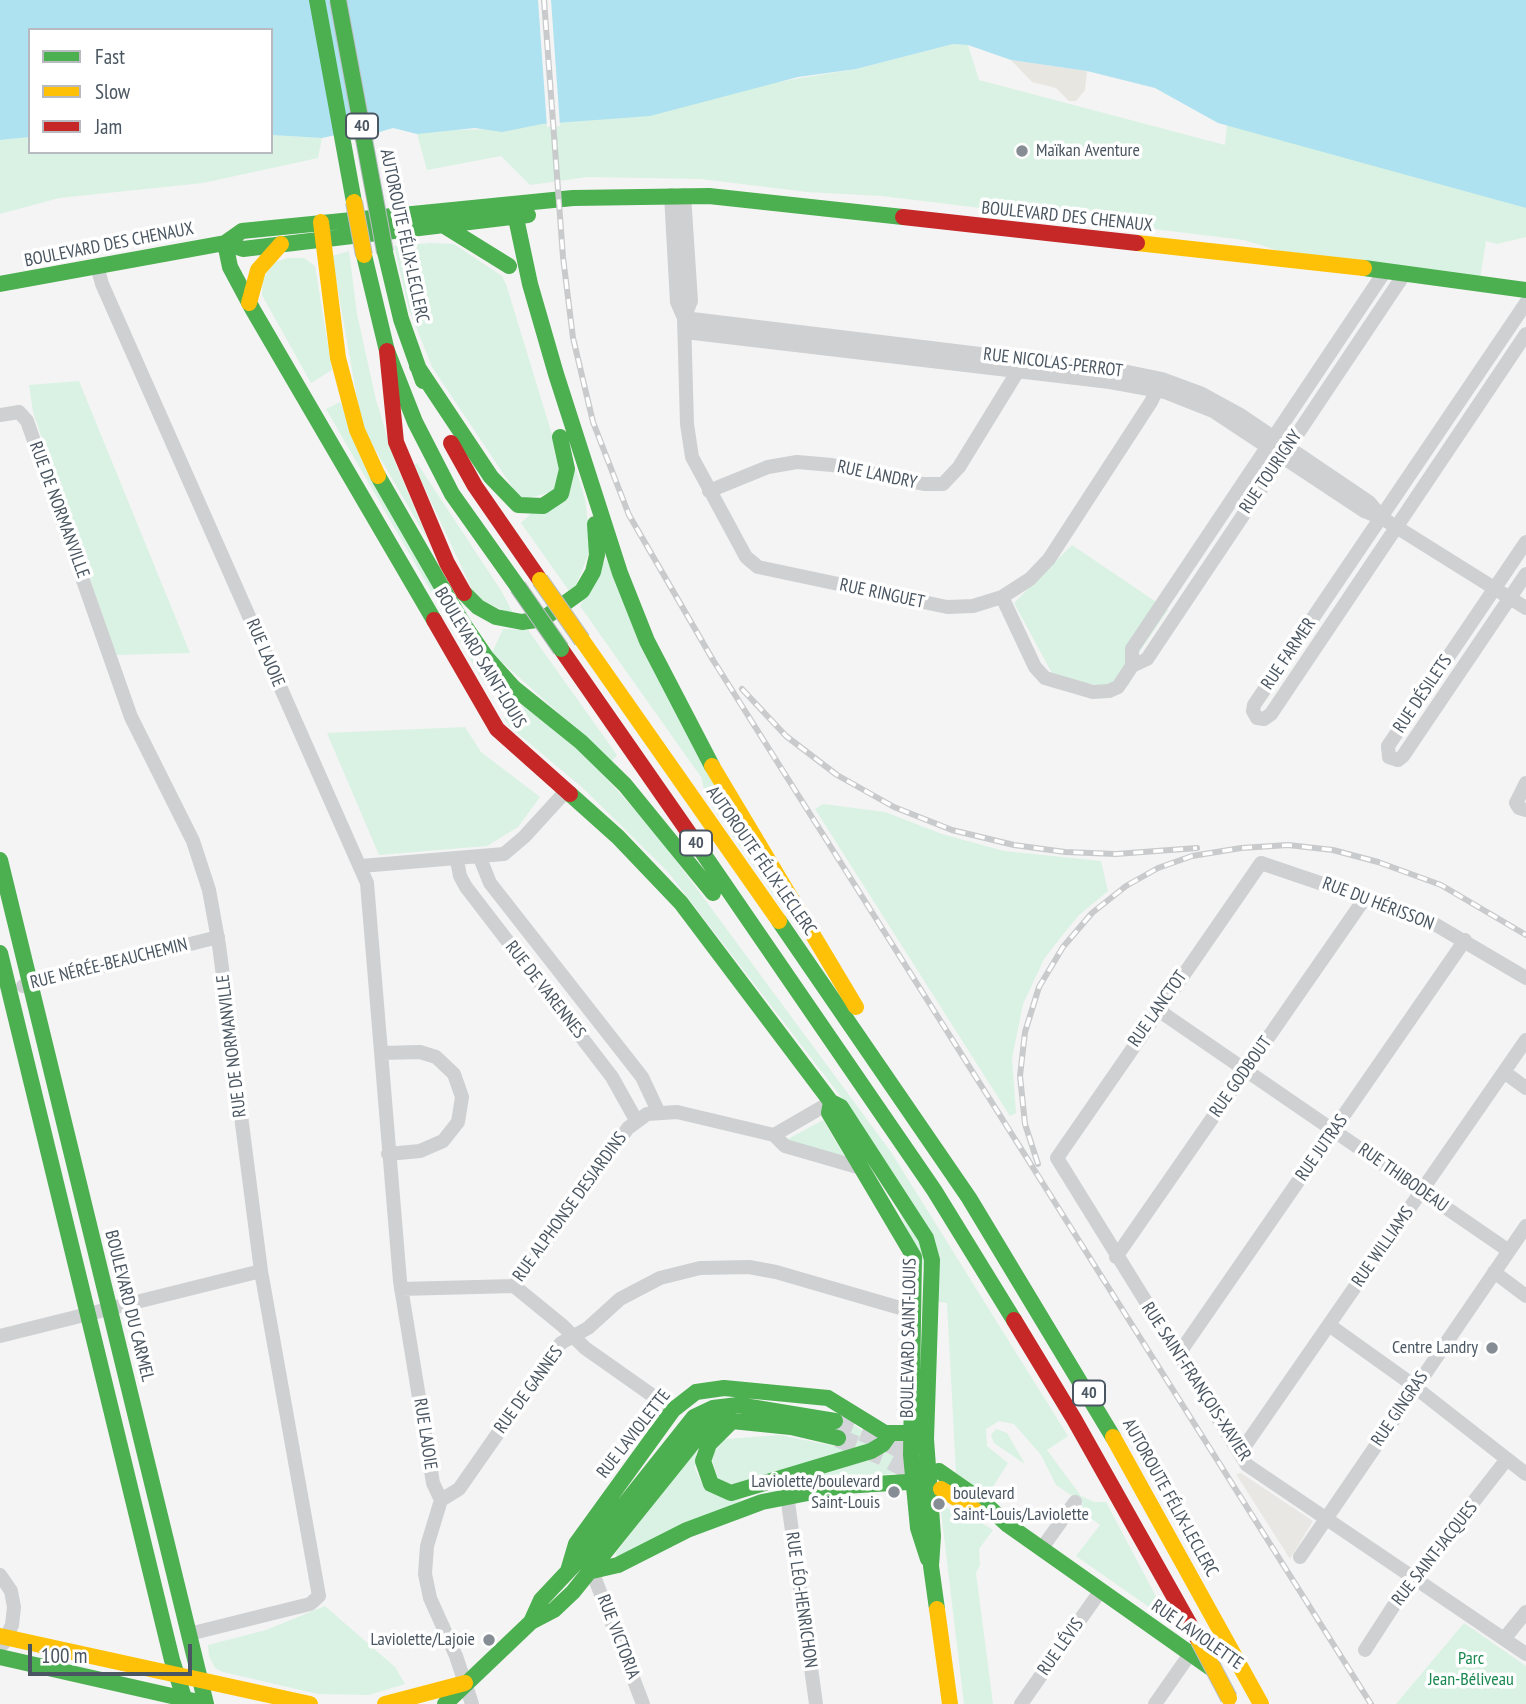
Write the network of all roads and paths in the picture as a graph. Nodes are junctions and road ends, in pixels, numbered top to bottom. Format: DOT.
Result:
graph roads {
  1 [pos="317,0"];
  2 [pos="338,0"];
  3 [pos="678,195"];
  4 [pos="505,220"];
  5 [pos="321,222"];
  6 [pos="446,227"];
  7 [pos="323,240"];
  8 [pos="225,243"];
  9 [pos="281,244"];
  10 [pos="97,266"];
  11 [pos="509,266"];
  12 [pos="1385,271"];
  13 [pos="1405,273"];
  14 [pos="0,284"];
  15 [pos="1526,290"];
  16 [pos="249,303"];
  17 [pos="1526,303"];
  18 [pos="685,325"];
  19 [pos="1526,334"];
  20 [pos="387,351"];
  21 [pos="417,366"];
  22 [pos="1021,366"];
  23 [pos="1159,384"];
  24 [pos="0,415"];
  25 [pos="1270,442"];
  26 [pos="1285,452"];
  27 [pos="585,468"];
  28 [pos="709,491"];
  29 [pos="1382,518"];
  30 [pos="1396,526"];
  31 [pos="1526,542"];
  32 [pos="1526,574"];
  33 [pos="1495,588"];
  34 [pos="1002,597"];
  35 [pos="1511,598"];
  36 [pos="1526,608"];
  37 [pos="1132,666"];
  38 [pos="1526,783"];
  39 [pos="567,790"];
  40 [pos="1526,810"];
  41 [pos="480,858"];
  42 [pos="0,860"];
  43 [pos="457,860"];
  44 [pos="1261,863"];
  45 [pos="360,866"];
  46 [pos="1365,898"];
  47 [pos="218,937"];
  48 [pos="1465,940"];
  49 [pos="0,953"];
  50 [pos="1526,978"];
  51 [pos="30,984"];
  52 [pos="4,991"];
  53 [pos="1158,1010"];
  54 [pos="831,1037"];
  55 [pos="1526,1040"];
  56 [pos="381,1053"];
  57 [pos="1246,1070"];
  58 [pos="1504,1072"];
  59 [pos="1526,1088"];
  60 [pos="831,1102"];
  61 [pos="658,1111"];
  62 [pos="636,1121"];
  63 [pos="919,1121"];
  64 [pos="1334,1130"];
  65 [pos="774,1135"];
  66 [pos="70,1148"];
  67 [pos="49,1153"];
  68 [pos="388,1154"];
  69 [pos="1057,1157"];
  70 [pos="861,1168"];
  71 [pos="1422,1191"];
  72 [pos="1526,1226"];
  73 [pos="1509,1251"];
  74 [pos="1116,1256"];
  75 [pos="261,1272"];
  76 [pos="1494,1272"];
  77 [pos="514,1286"];
  78 [pos="401,1289"];
  79 [pos="1526,1296"];
  80 [pos="110,1309"];
  81 [pos="914,1312"];
  82 [pos="88,1314"];
  83 [pos="1329,1325"];
  84 [pos="0,1336"];
  85 [pos="574,1336"];
  86 [pos="1178,1355"];
  87 [pos="1415,1387"];
  88 [pos="673,1410"];
  89 [pos="732,1421"];
  90 [pos="835,1421"];
  91 [pos="918,1433"];
  92 [pos="890,1434"];
  93 [pos="838,1438"];
  94 [pos="1240,1453"];
  95 [pos="1507,1459"];
  96 [pos="150,1473"];
  97 [pos="1526,1474"];
  98 [pos="128,1478"];
  99 [pos="930,1480"];
  100 [pos="787,1495"];
  101 [pos="441,1500"];
  102 [pos="1075,1502"];
  103 [pos="1326,1518"];
  104 [pos="1042,1548"];
  105 [pos="1300,1557"];
  106 [pos="568,1571"];
  107 [pos="592,1571"];
  108 [pos="0,1575"];
  109 [pos="1415,1579"];
  110 [pos="1101,1590"];
  111 [pos="1526,1612"];
  112 [pos="531,1622"];
  113 [pos="189,1634"];
  114 [pos="1504,1639"];
  115 [pos="3,1641"];
  116 [pos="1194,1647"];
  117 [pos="1365,1650"];
  118 [pos="1526,1654"];
  119 [pos="0,1657"];
  120 [pos="176,1675"];
  121 [pos="201,1681"];
  122 [pos="465,1683"];
  123 [pos="1231,1701"];
  124 [pos="185,1702"];
  125 [pos="207,1704"];
  126 [pos="310,1704"];
  127 [pos="385,1704"];
  128 [pos="445,1704"];
  129 [pos="472,1704"];
  130 [pos="643,1704"];
  131 [pos="816,1704"];
  132 [pos="950,1704"];
  133 [pos="1021,1704"];
  134 [pos="1154,1704"];
  135 [pos="1261,1704"];
  1 -- 20 [label="main road, 40, bridge"];
  2 -- 21 [label="main road, AUTOROUTE FÉLIX-LECLERC / 40, bridge"];
  3 -- 4 [label="main road, BOULEVARD DES CHENAUX"];
  3 -- 12 [label="main road, BOULEVARD DES CHENAUX"];
  3 -- 18 [label="street, RUE RINGUET"];
  4 -- 5 [label="main road, BOULEVARD DES CHENAUX"];
  4 -- 6 [label="main road, BOULEVARD DES CHENAUX"];
  4 -- 11 [label="main road"];
  4 -- 27 [label="main road"];
  5 -- 7 [label="main road"];
  5 -- 8 [label="main road, BOULEVARD DES CHENAUX"];
  6 -- 7 [label="main road, BOULEVARD DES CHENAUX"];
  6 -- 11 [label="main road"];
  7 -- 9 [label="main road, BOULEVARD DES CHENAUX"];
  7 -- 54 [label="main road"];
  8 -- 9 [label="main road, BOULEVARD DES CHENAUX"];
  8 -- 10 [label="main road, BOULEVARD DES CHENAUX"];
  8 -- 16 [label="main road, BOULEVARD SAINT-LOUIS"];
  9 -- 16 [label="main road"];
  10 -- 14 [label="main road, BOULEVARD DES CHENAUX"];
  10 -- 45 [label="street, RUE LAJOIE"];
  11 -- 21 [label="main road"];
  12 -- 13 [label="main road, BOULEVARD DES CHENAUX"];
  12 -- 25 [label="street, RUE TOURIGNY"];
  13 -- 15 [label="main road, BOULEVARD DES CHENAUX"];
  13 -- 26 [label="street, RUE TOURIGNY"];
  16 -- 39 [label="main road, BOULEVARD SAINT-LOUIS"];
  17 -- 29 [label="street, RUE FARMER"];
  18 -- 22 [label="street, RUE NICOLAS-PERROT"];
  18 -- 28 [label="street, RUE RINGUET"];
  19 -- 30 [label="street, RUE FARMER"];
  20 -- 27 [label="main road"];
  20 -- 54 [label="main road, 40, bridge"];
  21 -- 63 [label="main road, AUTOROUTE FÉLIX-LECLERC / 40, bridge"];
  22 -- 23 [label="street, RUE NICOLAS-PERROT"];
  22 -- 28 [label="street, RUE LANDRY"];
  23 -- 25 [label="street, RUE NICOLAS-PERROT"];
  23 -- 34 [label="street, RUE RINGUET"];
  24 -- 47 [label="street, RUE DE NORMANVILLE"];
  25 -- 26 [label="street, RUE NICOLAS-PERROT"];
  25 -- 37 [label="street, RUE TOURIGNY"];
  26 -- 29 [label="street, RUE NICOLAS-PERROT"];
  26 -- 37 [label="street, RUE TOURIGNY"];
  27 -- 63 [label="main road"];
  28 -- 34 [label="street, RUE RINGUET"];
  29 -- 30 [label="street, RUE NICOLAS-PERROT"];
  29 -- 30 [label="street, RUE FARMER"];
  30 -- 33 [label="street, RUE NICOLAS-PERROT"];
  31 -- 33 [label="street, RUE DÉSILETS"];
  32 -- 35 [label="street, RUE DÉSILETS"];
  33 -- 35 [label="street, RUE NICOLAS-PERROT"];
  33 -- 35 [label="street, RUE DÉSILETS"];
  34 -- 37 [label="street, RUE TOURIGNY"];
  35 -- 36 [label="street, RUE NICOLAS-PERROT"];
  38 -- 40 [label="street"];
  39 -- 41 [label="street"];
  39 -- 60 [label="main road, BOULEVARD SAINT-LOUIS"];
  41 -- 43 [label="street"];
  41 -- 61 [label="street, RUE DE VARENNES"];
  42 -- 51 [label="main road, BOULEVARD DU CARMEL"];
  43 -- 45 [label="street"];
  43 -- 62 [label="street, RUE DE VARENNES"];
  44 -- 46 [label="street, RUE DU HÉRISSON"];
  44 -- 53 [label="street, RUE LANCTOT"];
  45 -- 56 [label="street, RUE LAJOIE"];
  46 -- 48 [label="street, RUE DU HÉRISSON"];
  46 -- 57 [label="street, RUE GODBOUT"];
  47 -- 51 [label="street, RUE NÉRÉE-BEAUCHEMIN"];
  47 -- 75 [label="street, RUE DE NORMANVILLE"];
  48 -- 50 [label="street, RUE DU HÉRISSON"];
  48 -- 64 [label="street, RUE JUTRAS"];
  49 -- 52 [label="main road"];
  51 -- 52 [label="street, RUE NÉRÉE-BEAUCHEMIN"];
  51 -- 66 [label="main road, BOULEVARD DU CARMEL"];
  52 -- 67 [label="main road"];
  53 -- 57 [label="street, RUE THIBODEAU"];
  53 -- 69 [label="street, RUE LANCTOT"];
  54 -- 116 [label="main road, 40"];
  55 -- 58 [label="street, RUE WILLIAMS"];
  56 -- 68 [label="street, RUE LAJOIE"];
  56 -- 68 [label="street"];
  57 -- 64 [label="street, RUE THIBODEAU"];
  57 -- 74 [label="street, RUE GODBOUT"];
  58 -- 59 [label="street"];
  58 -- 71 [label="street, RUE WILLIAMS"];
  60 -- 65 [label="street"];
  60 -- 70 [label="main road, BOULEVARD SAINT-LOUIS"];
  60 -- 91 [label="main road, BOULEVARD SAINT-LOUIS"];
  61 -- 62 [label="street, RUE ALPHONSE DESJARDINS"];
  61 -- 65 [label="street"];
  62 -- 77 [label="street, RUE ALPHONSE DESJARDINS"];
  63 -- 135 [label="main road, AUTOROUTE FÉLIX-LECLERC / 40"];
  64 -- 71 [label="street, RUE THIBODEAU"];
  64 -- 86 [label="street, RUE JUTRAS"];
  65 -- 70 [label="street"];
  66 -- 67 [label="main road"];
  66 -- 80 [label="main road, BOULEVARD DU CARMEL"];
  67 -- 82 [label="main road"];
  68 -- 78 [label="street, RUE LAJOIE"];
  69 -- 74 [label="street, RUE SAINT-FRANÇOIS-XAVIER"];
  70 -- 81 [label="main road, BOULEVARD SAINT-LOUIS"];
  71 -- 73 [label="street, RUE THIBODEAU"];
  71 -- 83 [label="street, RUE WILLIAMS"];
  72 -- 73 [label="street, RUE GINGRAS"];
  73 -- 76 [label="street, RUE GINGRAS"];
  74 -- 86 [label="street, RUE SAINT-FRANÇOIS-XAVIER"];
  75 -- 80 [label="street"];
  75 -- 113 [label="street, RUE DE NORMANVILLE"];
  76 -- 79 [label="street"];
  76 -- 87 [label="street, RUE GINGRAS"];
  77 -- 78 [label="street, RUE ALPHONSE DESJARDINS"];
  77 -- 85 [label="street"];
  78 -- 101 [label="street, RUE LAJOIE"];
  80 -- 82 [label="street"];
  80 -- 96 [label="main road, BOULEVARD DU CARMEL"];
  81 -- 85 [label="street, RUE DE GANNES"];
  81 -- 91 [label="main road, BOULEVARD SAINT-LOUIS"];
  82 -- 84 [label="street"];
  82 -- 98 [label="main road"];
  83 -- 87 [label="street"];
  83 -- 94 [label="street, RUE WILLIAMS"];
  85 -- 88 [label="street"];
  85 -- 101 [label="street, RUE DE GANNES"];
  86 -- 94 [label="street, RUE SAINT-FRANÇOIS-XAVIER"];
  87 -- 95 [label="street"];
  87 -- 103 [label="street, RUE GINGRAS"];
  88 -- 92 [label="main road, RUE LAVIOLETTE"];
  88 -- 106 [label="main road, RUE LAVIOLETTE"];
  89 -- 92 [label="main road"];
  89 -- 93 [label="main road, RUE LAVIOLETTE"];
  89 -- 107 [label="main road, RUE LAVIOLETTE"];
  90 -- 106 [label="main road, RUE LAVIOLETTE"];
  91 -- 92 [label="main road"];
  91 -- 99 [label="main road, BOULEVARD SAINT-LOUIS"];
  94 -- 103 [label="street, RUE SAINT-FRANÇOIS-XAVIER"];
  95 -- 97 [label="street"];
  95 -- 109 [label="street, RUE SAINT-JACQUES"];
  96 -- 98 [label="main road"];
  96 -- 113 [label="main road, BOULEVARD DU CARMEL"];
  98 -- 120 [label="main road"];
  99 -- 100 [label="main road, RUE LAVIOLETTE"];
  99 -- 104 [label="main road, RUE LAVIOLETTE"];
  99 -- 132 [label="main road, BOULEVARD SAINT-LOUIS"];
  100 -- 107 [label="main road, RUE LAVIOLETTE"];
  100 -- 131 [label="street, RUE LÉO-HENRICHON"];
  101 -- 122 [label="street"];
  102 -- 104 [label="street"];
  103 -- 105 [label="street, RUE GINGRAS"];
  103 -- 109 [label="street, RUE SAINT-FRANÇOIS-XAVIER"];
  104 -- 110 [label="main road, RUE LAVIOLETTE"];
  106 -- 112 [label="main road, RUE LAVIOLETTE"];
  107 -- 112 [label="main road, RUE LAVIOLETTE"];
  107 -- 130 [label="street, RUE VICTORIA"];
  108 -- 115 [label="street"];
  109 -- 114 [label="street, RUE SAINT-FRANÇOIS-XAVIER"];
  109 -- 117 [label="street, RUE SAINT-JACQUES"];
  110 -- 116 [label="main road, RUE LAVIOLETTE"];
  110 -- 133 [label="street, RUE LÉVIS"];
  111 -- 114 [label="street"];
  112 -- 122 [label="main road, RUE LAVIOLETTE"];
  113 -- 121 [label="main road, BOULEVARD DU CARMEL"];
  114 -- 118 [label="street, RUE SAINT-FRANÇOIS-XAVIER"];
  115 -- 120 [label="main road"];
  116 -- 123 [label="main road, 40, bridge"];
  116 -- 134 [label="street"];
  116 -- 135 [label="main road, RUE LAVIOLETTE"];
  119 -- 124 [label="main road"];
  120 -- 121 [label="main road"];
  120 -- 124 [label="main road"];
  121 -- 125 [label="main road, BOULEVARD DU CARMEL"];
  121 -- 126 [label="main road"];
  122 -- 127 [label="main road"];
  122 -- 128 [label="main road, RUE LAVIOLETTE"];
  122 -- 129 [label="street"];
  124 -- 125 [label="main road"];
}
